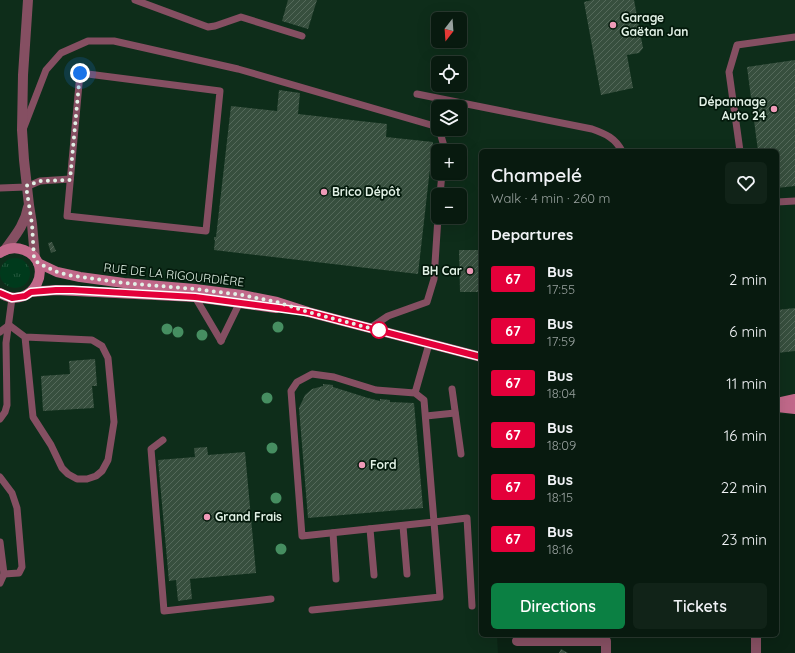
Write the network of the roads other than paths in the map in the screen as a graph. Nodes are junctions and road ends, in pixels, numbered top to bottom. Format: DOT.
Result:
graph roads {
  1 [pos="28,0"];
  2 [pos="135,0"];
  3 [pos="302,36"];
  4 [pos="795,37"];
  5 [pos="417,94"];
  6 [pos="431,126"];
  7 [pos="22,130"];
  8 [pos="621,149"];
  9 [pos="740,149"];
  10 [pos="70,180"];
  11 [pos="26,186"];
  12 [pos="0,188"];
  13 [pos="795,200"];
  14 [pos="779,202"];
  15 [pos="28,205"];
  16 [pos="438,224"];
  17 [pos="2,252"];
  18 [pos="36,260"];
  19 [pos="31,292"];
  20 [pos="0,293"];
  21 [pos="195,297"];
  22 [pos="12,298"];
  23 [pos="240,302"];
  24 [pos="308,312"];
  25 [pos="9,325"];
  26 [pos="370,328"];
  27 [pos="0,332"];
  28 [pos="25,337"];
  29 [pos="429,344"];
  30 [pos="479,356"];
  31 [pos="6,360"];
  32 [pos="0,372"];
  33 [pos="452,389"];
  34 [pos="415,392"];
  35 [pos="795,399"];
  36 [pos="779,403"];
  37 [pos="779,407"];
  38 [pos="795,409"];
  39 [pos="455,413"];
  40 [pos="426,416"];
  41 [pos="0,419"];
  42 [pos="163,440"];
  43 [pos="461,454"];
  44 [pos="0,477"];
  45 [pos="434,522"];
  46 [pos="403,526"];
  47 [pos="370,529"];
  48 [pos="333,533"];
  49 [pos="0,542"];
  50 [pos="4,574"];
  51 [pos="407,574"];
  52 [pos="374,575"];
  53 [pos="336,579"];
  54 [pos="0,583"];
  55 [pos="271,599"];
  56 [pos="472,606"];
  57 [pos="312,610"];
  58 [pos="756,637"];
  59 [pos="517,641"];
  60 [pos="606,653"];
  61 [pos="756,653"];
  1 -- 7 [label="street"];
  2 -- 3 [label="lane"];
  4 -- 9 [label="lane"];
  5 -- 8 [label="lane"];
  6 -- 7 [label="lane"];
  7 -- 11 [label="street"];
  10 -- 10 [label="lane"];
  10 -- 11 [label="lane"];
  11 -- 12 [label="lane"];
  11 -- 15 [label="street"];
  13 -- 14 [label="lane"];
  15 -- 17 [label="street"];
  15 -- 18 [label="street"];
  16 -- 26 [label="lane"];
  17 -- 18 [label="street, RUE DE LA RIGOURDIÈRE"];
  18 -- 19 [label="street"];
  18 -- 24 [label="street, RUE DE LA RIGOURDIÈRE"];
  19 -- 21 [label="street, RUE DE LA RIGOURDIÈRE"];
  19 -- 22 [label="street, RUE DE LA RIGOURDIÈRE"];
  20 -- 22 [label="street"];
  21 -- 23 [label="street, RUE DE LA RIGOURDIÈRE"];
  21 -- 23 [label="lane"];
  22 -- 25 [label="lane"];
  23 -- 24 [label="street, RUE DE LA RIGOURDIÈRE"];
  24 -- 26 [label="street, RUE DE LA RIGOURDIÈRE"];
  25 -- 27 [label="lane"];
  25 -- 28 [label="lane"];
  25 -- 31 [label="lane"];
  26 -- 29 [label="street, RUE DE LA RIGOURDIÈRE"];
  28 -- 28 [label="lane"];
  29 -- 30 [label="street, RUE DE LA RIGOURDIÈRE"];
  29 -- 34 [label="lane"];
  31 -- 32 [label="lane"];
  31 -- 41 [label="lane"];
  33 -- 39 [label="lane"];
  34 -- 40 [label="lane"];
  34 -- 48 [label="lane"];
  35 -- 36 [label="street"];
  37 -- 38 [label="street"];
  39 -- 40 [label="lane"];
  39 -- 43 [label="lane"];
  40 -- 45 [label="lane"];
  42 -- 55 [label="lane"];
  44 -- 50 [label="lane"];
  45 -- 46 [label="lane"];
  45 -- 56 [label="lane"];
  45 -- 57 [label="lane"];
  46 -- 47 [label="lane"];
  46 -- 51 [label="lane"];
  47 -- 48 [label="lane"];
  47 -- 52 [label="lane"];
  48 -- 53 [label="lane"];
  49 -- 50 [label="lane"];
  50 -- 54 [label="lane"];
  58 -- 61 [label="street"];
  59 -- 60 [label="street"];
}
